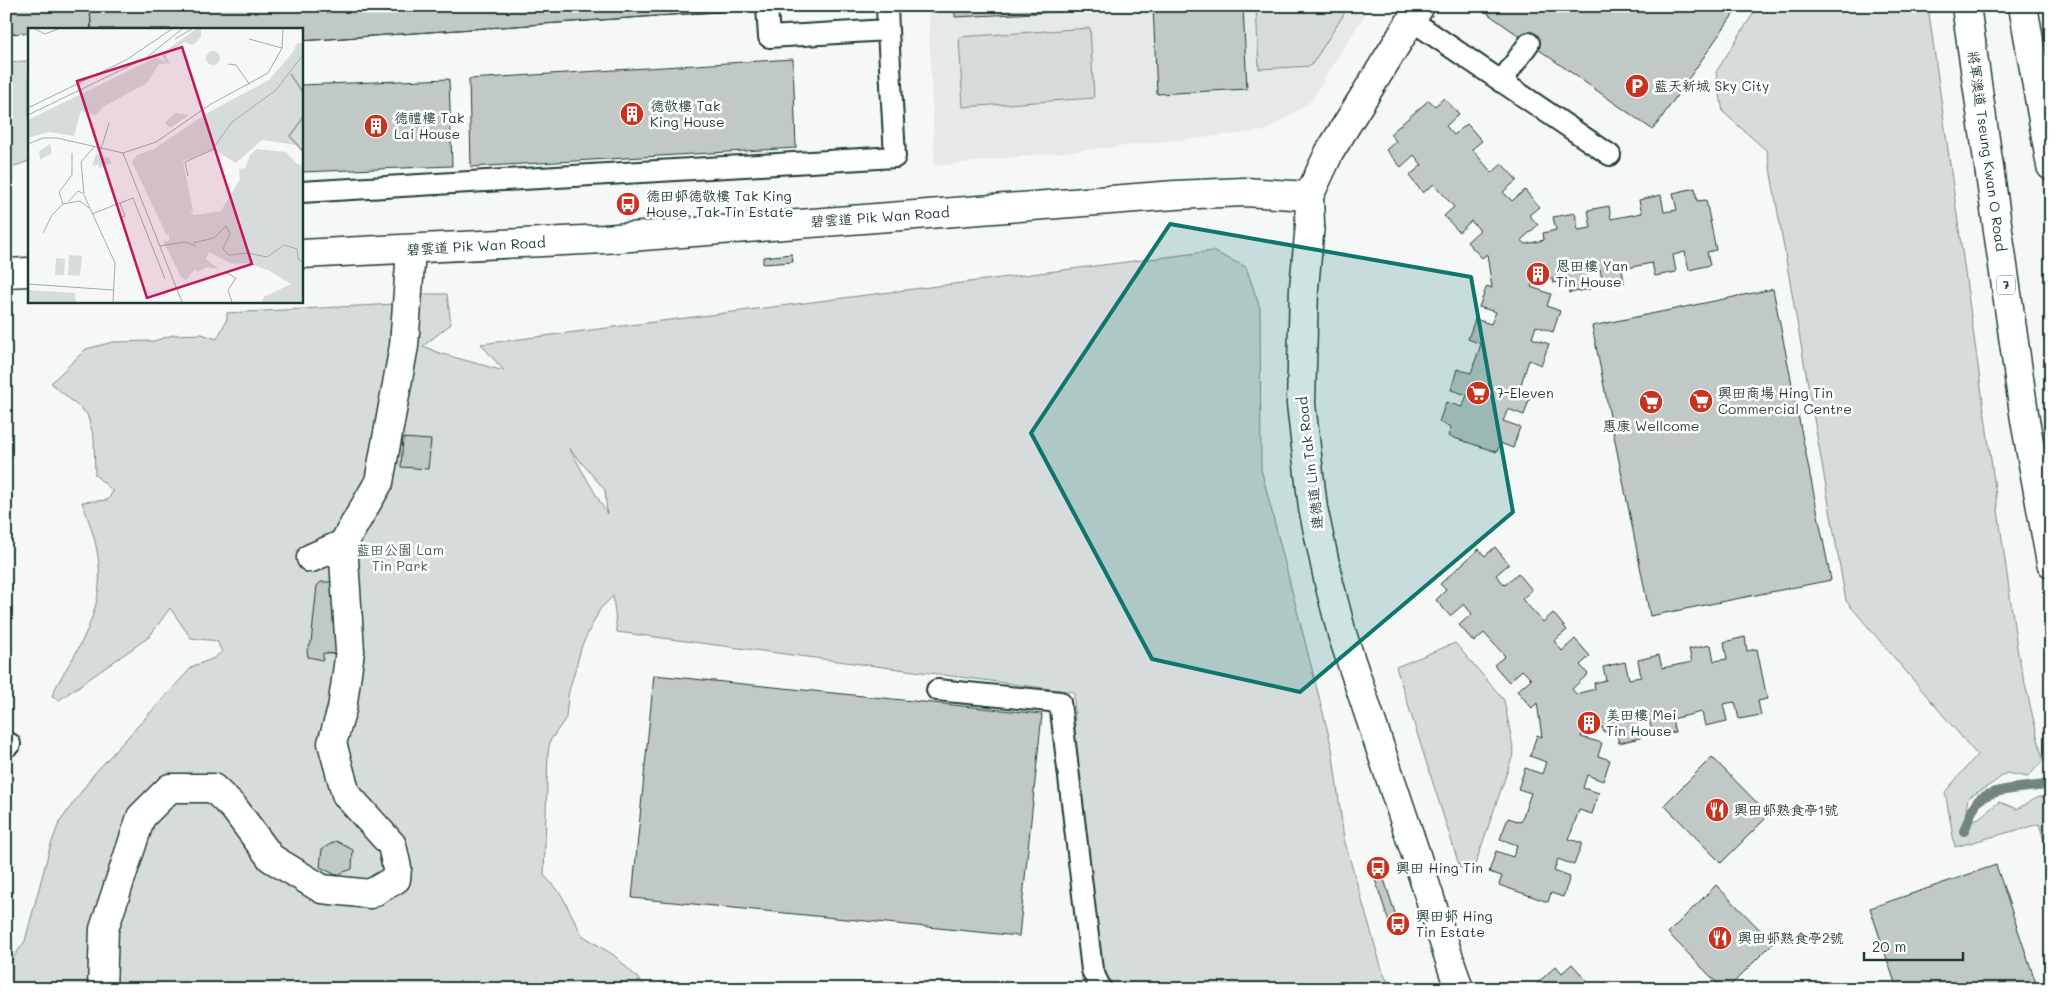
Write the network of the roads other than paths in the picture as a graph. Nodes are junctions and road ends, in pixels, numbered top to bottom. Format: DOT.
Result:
graph roads {
  1 [pos="887,6"];
  2 [pos="1966,6"];
  3 [pos="2023,6"];
  4 [pos="767,8"];
  5 [pos="1416,13"];
  6 [pos="888,30"];
  7 [pos="1529,43"];
  8 [pos="1501,82"];
  9 [pos="1610,155"];
  10 [pos="2051,166"];
  11 [pos="302,192"];
  12 [pos="1309,196"];
  13 [pos="411,250"];
  14 [pos="302,254"];
  15 [pos="28,272"];
  16 [pos="6,273"];
  17 [pos="343,544"];
  18 [pos="311,558"];
  19 [pos="2051,563"];
  20 [pos="937,690"];
  21 [pos="102,989"];
  22 [pos="1101,989"];
  23 [pos="1459,989"];
  1 -- 6 [label="lane"];
  2 -- 19 [label="main road, 將軍澳道 Tseung Kwan O Road / 7"];
  3 -- 10 [label="main road"];
  4 -- 6 [label="lane"];
  5 -- 8 [label="lane"];
  5 -- 12 [label="main road, 連德道 Lin Tak Road"];
  6 -- 11 [label="lane"];
  7 -- 8 [label="lane"];
  8 -- 9 [label="lane"];
  12 -- 13 [label="main road, 碧雲道 Pik Wan Road"];
  12 -- 23 [label="main road, 連德道 Lin Tak Road"];
  13 -- 14 [label="main road, 碧雲道 Pik Wan Road"];
  13 -- 17 [label="main road"];
  15 -- 16 [label="main road"];
  17 -- 18 [label="main road"];
  17 -- 21 [label="main road"];
  20 -- 22 [label="lane"];
}
